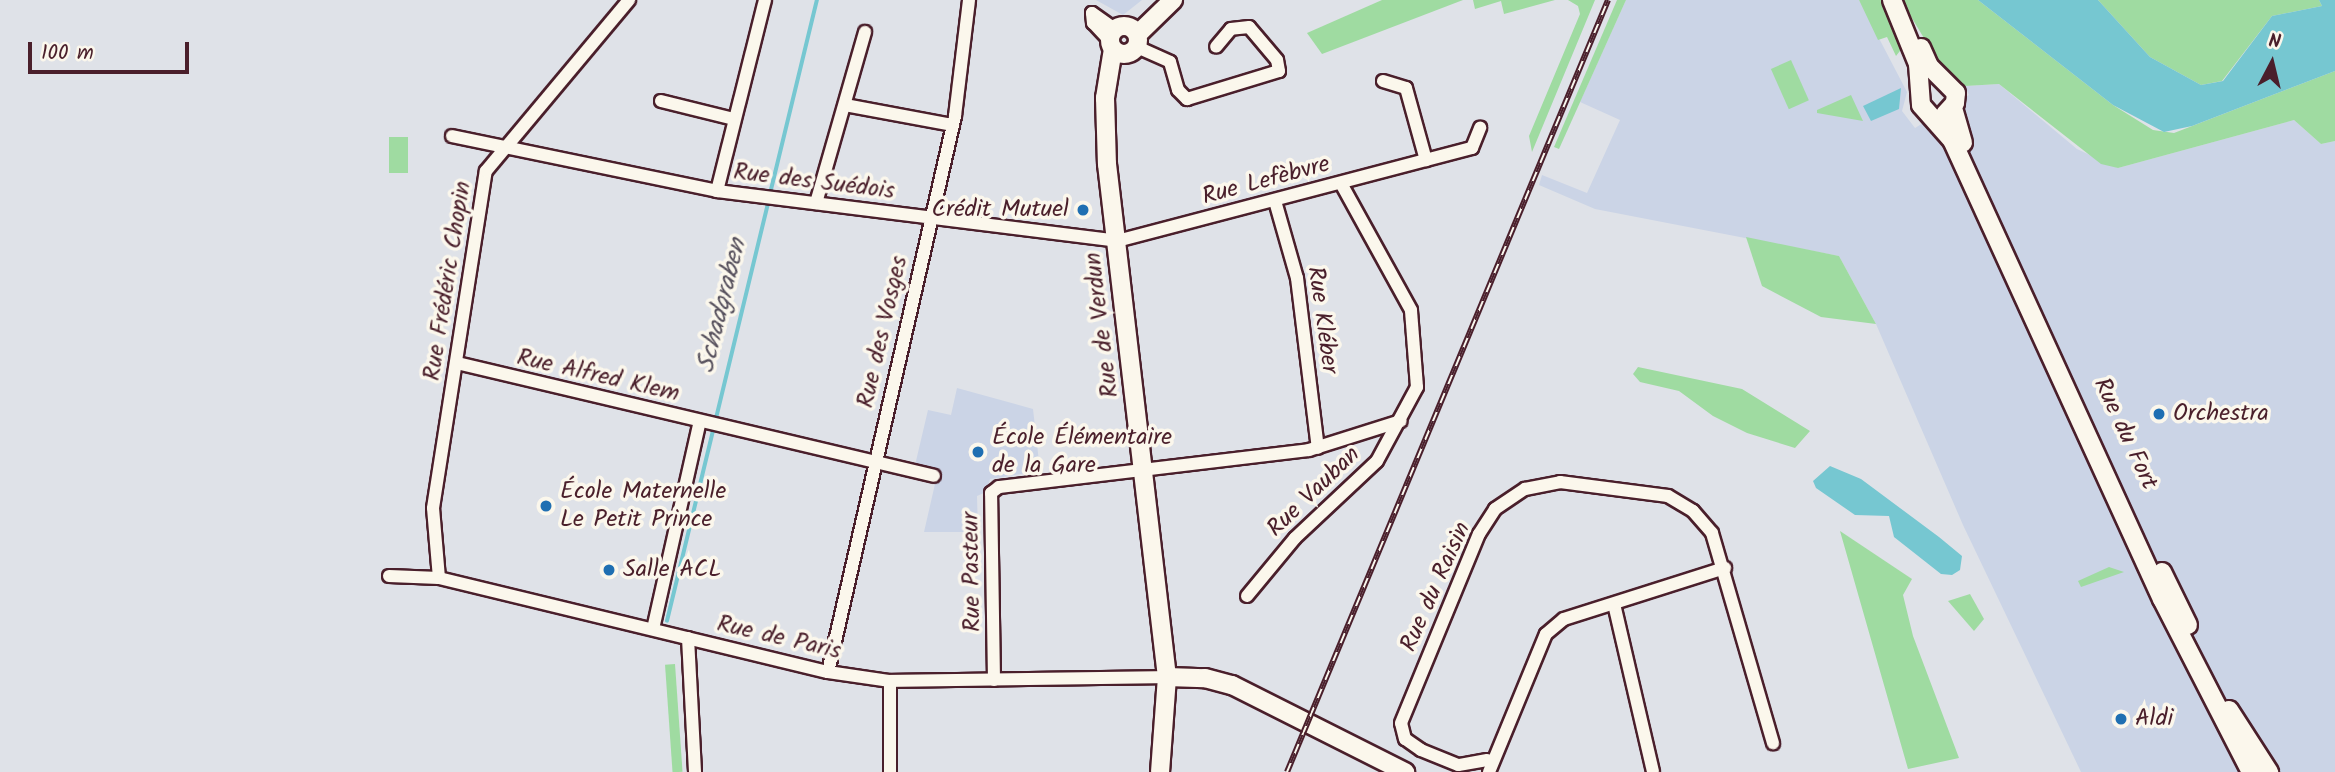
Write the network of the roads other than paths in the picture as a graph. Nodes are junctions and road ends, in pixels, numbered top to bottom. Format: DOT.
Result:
graph roads {
  1 [pos="629,0"];
  2 [pos="765,0"];
  3 [pos="969,0"];
  4 [pos="1157,0"];
  5 [pos="1173,0"];
  6 [pos="1893,0"];
  7 [pos="1091,7"];
  8 [pos="865,32"];
  9 [pos="1124,40"];
  10 [pos="1216,47"];
  11 [pos="1944,80"];
  12 [pos="1383,81"];
  13 [pos="1923,87"];
  14 [pos="660,101"];
  15 [pos="845,105"];
  16 [pos="1953,108"];
  17 [pos="1934,115"];
  18 [pos="734,119"];
  19 [pos="953,125"];
  20 [pos="1480,128"];
  21 [pos="452,136"];
  22 [pos="509,145"];
  23 [pos="1426,160"];
  24 [pos="1341,183"];
  25 [pos="717,191"];
  26 [pos="1275,201"];
  27 [pos="816,203"];
  28 [pos="930,217"];
  29 [pos="1117,241"];
  30 [pos="457,363"];
  31 [pos="700,421"];
  32 [pos="1401,421"];
  33 [pos="1318,448"];
  34 [pos="875,462"];
  35 [pos="1143,469"];
  36 [pos="934,476"];
  37 [pos="1725,568"];
  38 [pos="389,576"];
  39 [pos="439,578"];
  40 [pos="1247,596"];
  41 [pos="1614,604"];
  42 [pos="653,629"];
  43 [pos="688,638"];
  44 [pos="828,672"];
  45 [pos="1167,677"];
  46 [pos="994,680"];
  47 [pos="890,681"];
  48 [pos="1314,727"];
  49 [pos="1773,743"];
  50 [pos="1486,768"];
  51 [pos="695,772"];
  52 [pos="890,772"];
  53 [pos="1160,772"];
  54 [pos="1389,772"];
  55 [pos="1405,772"];
  56 [pos="1653,772"];
  57 [pos="2251,772"];
  58 [pos="2269,772"];
  1 -- 22 [label="street, Rue Frédéric Chopin"];
  2 -- 18 [label="street"];
  3 -- 19 [label="street, Rue des Vosges"];
  4 -- 9 [label="main road"];
  5 -- 9 [label="main road"];
  6 -- 11 [label="main road, Rue du Fort"];
  6 -- 13 [label="main road, Rue du Fort"];
  7 -- 9 [label="street"];
  8 -- 15 [label="street"];
  9 -- 10 [label="street"];
  9 -- 29 [label="main road, Rue de Verdun"];
  11 -- 13 [label="main road"];
  11 -- 16 [label="main road, Rue du Fort"];
  12 -- 23 [label="street"];
  13 -- 17 [label="main road, Rue du Fort"];
  14 -- 18 [label="street"];
  15 -- 19 [label="street"];
  15 -- 27 [label="street"];
  16 -- 17 [label="main road"];
  16 -- 58 [label="main road, Rue du Fort"];
  17 -- 57 [label="main road, Rue du Fort"];
  18 -- 25 [label="street"];
  19 -- 28 [label="street, Rue des Vosges"];
  20 -- 23 [label="street, Rue Lefèbvre"];
  21 -- 22 [label="street, Rue des Suédois"];
  22 -- 25 [label="street, Rue des Suédois"];
  22 -- 30 [label="street, Rue Frédéric Chopin"];
  23 -- 24 [label="street, Rue Lefèbvre"];
  24 -- 26 [label="street, Rue Lefèbvre"];
  24 -- 32 [label="street, Rue Vauban"];
  25 -- 27 [label="street, Rue des Suédois"];
  26 -- 29 [label="street, Rue Lefèbvre"];
  26 -- 33 [label="street, Rue Kléber"];
  27 -- 28 [label="street, Rue des Suédois"];
  28 -- 29 [label="street, Rue des Suédois"];
  28 -- 34 [label="street, Rue des Vosges"];
  29 -- 35 [label="main road, Rue de Verdun"];
  30 -- 31 [label="street, Rue Alfred Klem"];
  30 -- 39 [label="street, Rue Frédéric Chopin"];
  31 -- 34 [label="street, Rue Alfred Klem"];
  31 -- 42 [label="street"];
  32 -- 33 [label="street"];
  32 -- 40 [label="street, Rue Vauban"];
  33 -- 35 [label="street"];
  34 -- 36 [label="street, Rue Alfred Klem"];
  34 -- 44 [label="street, Rue des Vosges"];
  35 -- 45 [label="main road, Rue de Verdun"];
  35 -- 46 [label="street, Rue Pasteur"];
  37 -- 41 [label="street"];
  37 -- 49 [label="street"];
  37 -- 50 [label="street, Rue du Raisin"];
  38 -- 39 [label="street, Rue de Paris"];
  39 -- 42 [label="street, Rue de Paris"];
  41 -- 50 [label="street"];
  41 -- 56 [label="street"];
  42 -- 43 [label="street, Rue de Paris"];
  43 -- 44 [label="street, Rue de Paris"];
  43 -- 51 [label="street"];
  44 -- 47 [label="street, Rue de Paris"];
  45 -- 46 [label="street, Rue de Paris"];
  45 -- 48 [label="main road"];
  45 -- 53 [label="main road, Rue de Verdun"];
  46 -- 47 [label="street, Rue de Paris"];
  47 -- 52 [label="street"];
  48 -- 54 [label="main road"];
  48 -- 55 [label="main road"];
}
